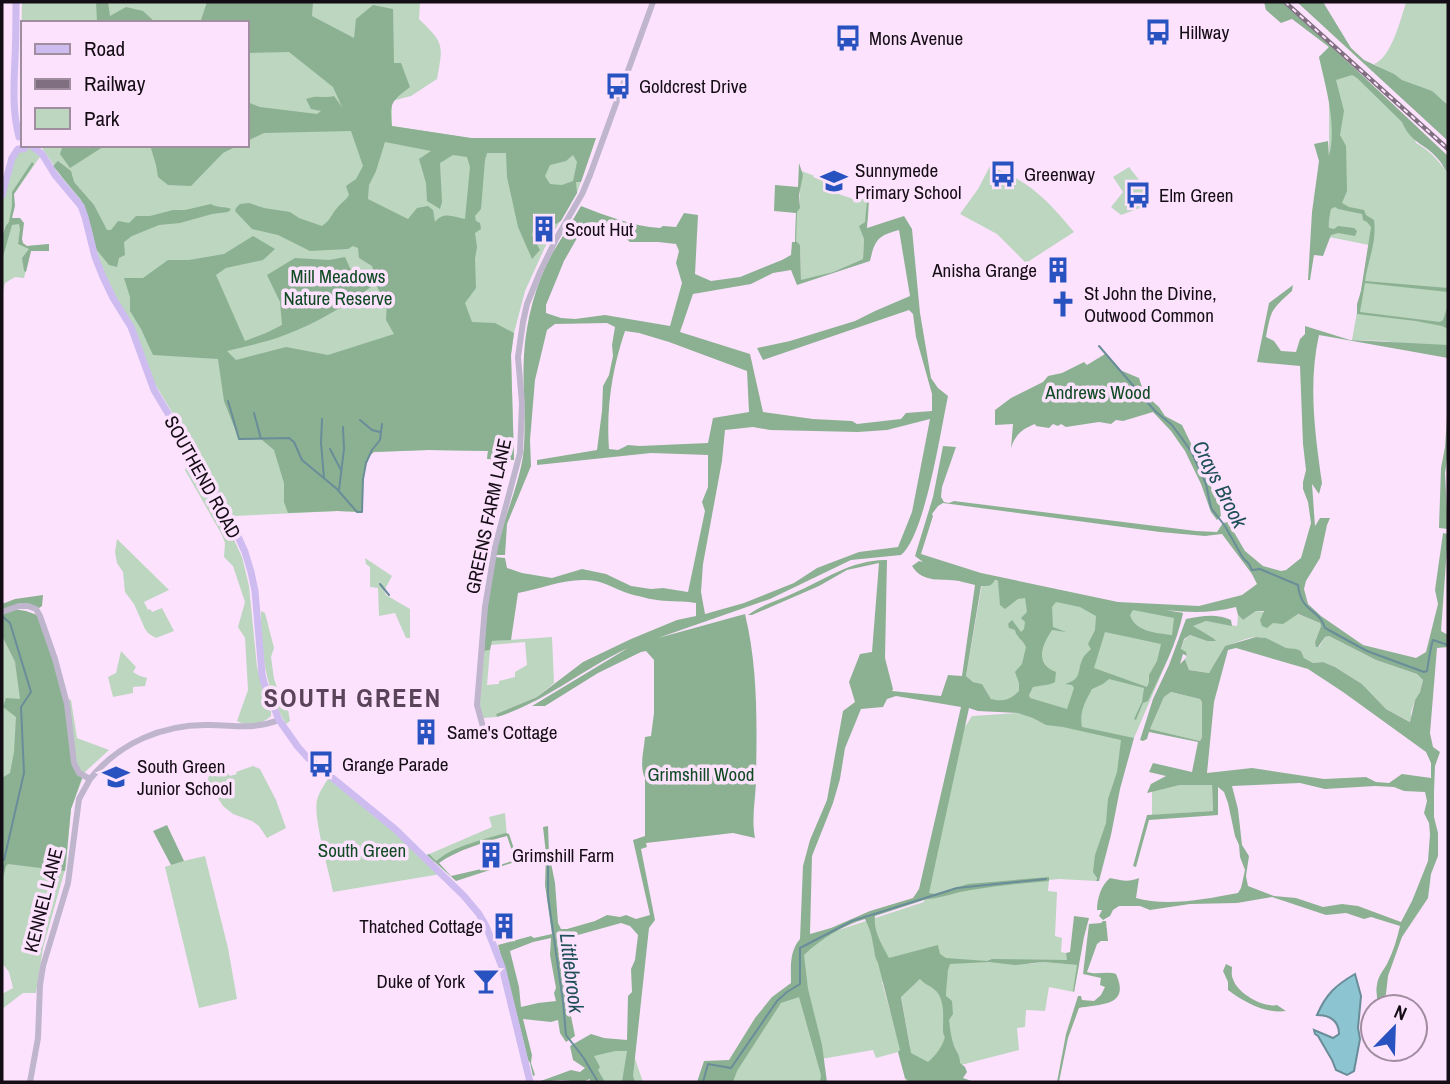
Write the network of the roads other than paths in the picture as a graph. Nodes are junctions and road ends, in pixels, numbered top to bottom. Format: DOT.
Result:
graph roads {
  1 [pos="16,2"];
  2 [pos="653,2"];
  3 [pos="21,137"];
  4 [pos="26,147"];
  5 [pos="32,147"];
  6 [pos="18,149"];
  7 [pos="2,195"];
  8 [pos="2,612"];
  9 [pos="279,720"];
  10 [pos="484,727"];
  11 [pos="90,779"];
  12 [pos="30,1082"];
  13 [pos="530,1082"];
  1 -- 3 [label="main road"];
  2 -- 10 [label="street, GREENS FARM LANE"];
  3 -- 6 [label="main road"];
  4 -- 6 [label="main road"];
  5 -- 9 [label="main road, SOUTHEND ROAD"];
  6 -- 7 [label="main road"];
  8 -- 11 [label="street"];
  9 -- 11 [label="street"];
  9 -- 13 [label="main road, SOUTHEND ROAD"];
  11 -- 12 [label="street, KENNEL LANE"];
}
